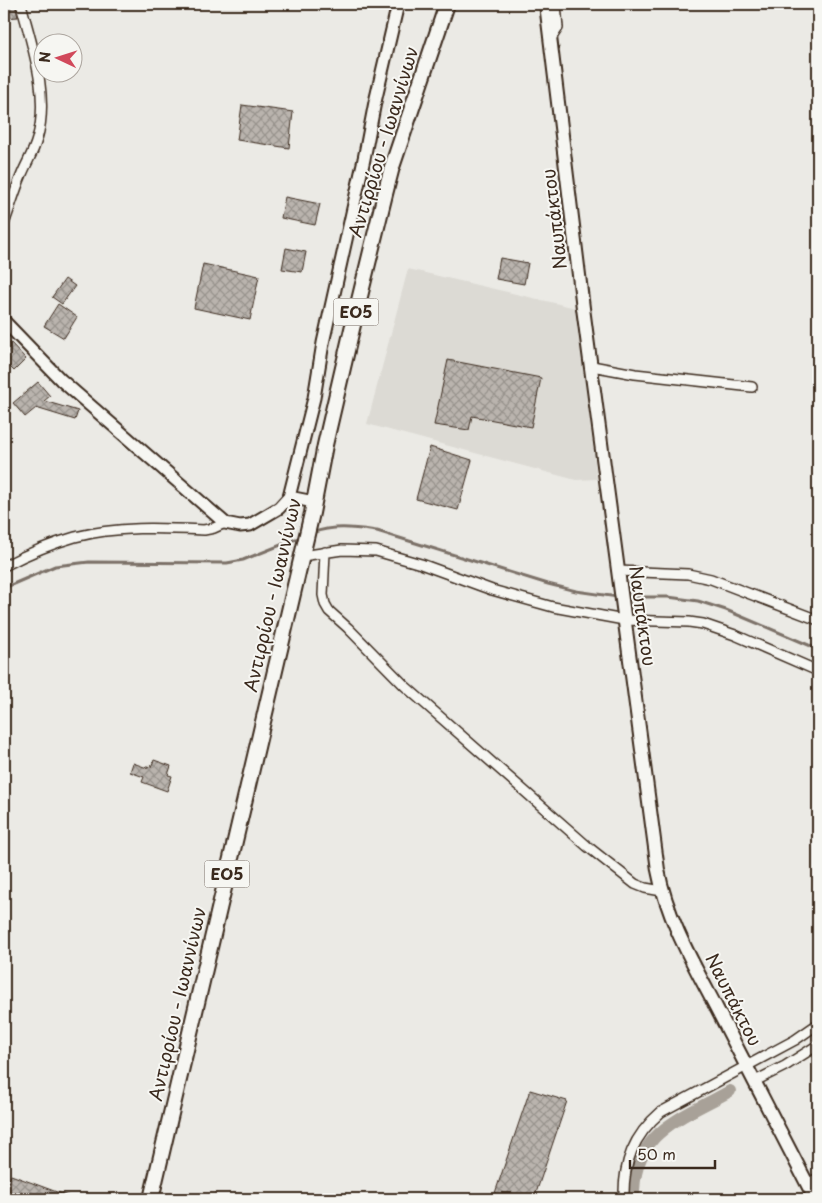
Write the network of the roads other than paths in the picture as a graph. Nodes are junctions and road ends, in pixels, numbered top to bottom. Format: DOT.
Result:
graph roads {
  1 [pos="21,4"];
  2 [pos="398,4"];
  3 [pos="447,4"];
  4 [pos="546,4"];
  5 [pos="556,4"];
  6 [pos="550,40"];
  7 [pos="4,224"];
  8 [pos="4,321"];
  9 [pos="592,366"];
  10 [pos="752,387"];
  11 [pos="289,497"];
  12 [pos="313,507"];
  13 [pos="225,523"];
  14 [pos="325,552"];
  15 [pos="302,553"];
  16 [pos="4,566"];
  17 [pos="618,571"];
  18 [pos="624,616"];
  19 [pos="818,620"];
  20 [pos="818,671"];
  21 [pos="662,891"];
  22 [pos="818,1024"];
  23 [pos="818,1045"];
  24 [pos="746,1066"];
  25 [pos="755,1081"];
  26 [pos="813,1181"];
  27 [pos="151,1199"];
  28 [pos="624,1199"];
  29 [pos="815,1199"];
  1 -- 7 [label="street"];
  2 -- 11 [label="street"];
  3 -- 12 [label="main road, Αντιρρίου - Ιωαννίνων / ΕΟ5"];
  4 -- 6 [label="main road, Ναυπάκτου"];
  5 -- 6 [label="street"];
  6 -- 9 [label="main road, Ναυπάκτου"];
  8 -- 13 [label="street"];
  9 -- 10 [label="street"];
  9 -- 17 [label="main road, Ναυπάκτου"];
  11 -- 12 [label="street"];
  11 -- 13 [label="street"];
  12 -- 15 [label="main road, Αντιρρίου - Ιωαννίνων / ΕΟ5"];
  13 -- 16 [label="street"];
  14 -- 15 [label="street"];
  14 -- 18 [label="street"];
  14 -- 21 [label="street"];
  15 -- 27 [label="main road, Αντιρρίου - Ιωαννίνων / ΕΟ5"];
  17 -- 18 [label="main road, Ναυπάκτου"];
  17 -- 19 [label="street"];
  18 -- 20 [label="street"];
  18 -- 21 [label="main road, Ναυπάκτου"];
  21 -- 24 [label="main road, Ναυπάκτου"];
  22 -- 24 [label="street"];
  23 -- 25 [label="street"];
  24 -- 25 [label="main road, Ναυπάκτου"];
  24 -- 28 [label="street"];
  25 -- 26 [label="main road, Ναυπάκτου"];
  26 -- 29 [label="main road, Ναυπάκτου"];
}
